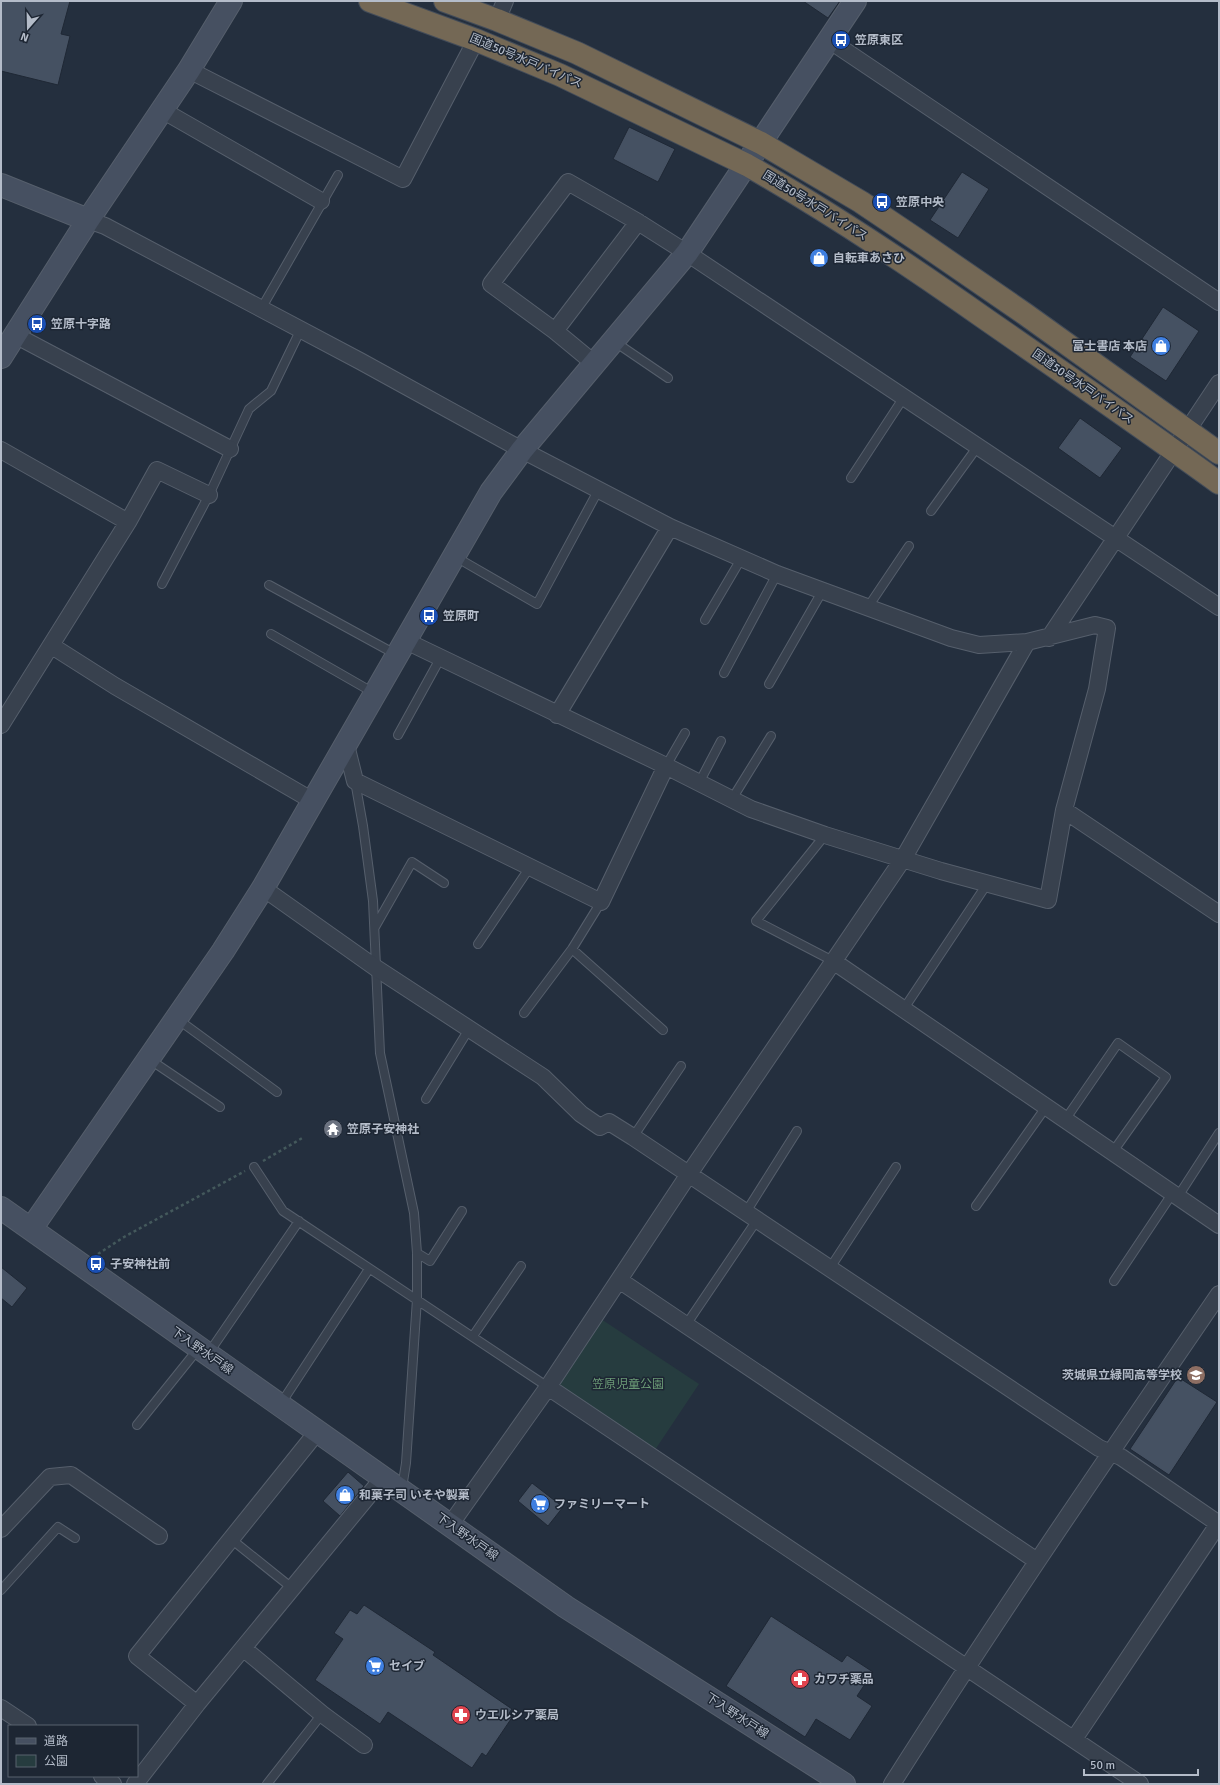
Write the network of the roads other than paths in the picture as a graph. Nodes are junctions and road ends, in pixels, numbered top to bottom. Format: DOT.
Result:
graph roads {
  1 [pos="231,1"];
  2 [pos="370,1"];
  3 [pos="445,1"];
  4 [pos="855,1"];
  5 [pos="501,10"];
  6 [pos="476,40"];
  7 [pos="829,40"];
  8 [pos="188,70"];
  9 [pos="162,110"];
  10 [pos="761,143"];
  11 [pos="747,165"];
  12 [pos="338,175"];
  13 [pos="1,185"];
  14 [pos="321,201"];
  15 [pos="88,220"];
  16 [pos="638,222"];
  17 [pos="687,254"];
  18 [pos="1219,302"];
  19 [pos="261,309"];
  20 [pos="300,330"];
  21 [pos="555,331"];
  22 [pos="15,335"];
  23 [pos="615,342"];
  24 [pos="1,356"];
  25 [pos="595,364"];
  26 [pos="668,378"];
  27 [pos="1219,383"];
  28 [pos="904,397"];
  29 [pos="1187,430"];
  30 [pos="978,446"];
  31 [pos="230,449"];
  32 [pos="1,450"];
  33 [pos="522,450"];
  34 [pos="1174,451"];
  35 [pos="1219,453"];
  36 [pos="851,478"];
  37 [pos="1219,483"];
  38 [pos="599,489"];
  39 [pos="209,495"];
  40 [pos="931,512"];
  41 [pos="128,522"];
  42 [pos="670,527"];
  43 [pos="1116,538"];
  44 [pos="909,546"];
  45 [pos="454,556"];
  46 [pos="741,559"];
  47 [pos="778,574"];
  48 [pos="162,584"];
  49 [pos="269,585"];
  50 [pos="823,590"];
  51 [pos="868,607"];
  52 [pos="1219,607"];
  53 [pos="705,620"];
  54 [pos="271,634"];
  55 [pos="1049,638"];
  56 [pos="1027,642"];
  57 [pos="52,646"];
  58 [pos="402,648"];
  59 [pos="441,657"];
  60 [pos="724,673"];
  61 [pos="769,684"];
  62 [pos="375,693"];
  63 [pos="557,715"];
  64 [pos="1,725"];
  65 [pos="685,733"];
  66 [pos="398,736"];
  67 [pos="771,736"];
  68 [pos="720,742"];
  69 [pos="346,745"];
  70 [pos="666,766"];
  71 [pos="355,781"];
  72 [pos="699,783"];
  73 [pos="732,799"];
  74 [pos="313,801"];
  75 [pos="1064,810"];
  76 [pos="825,835"];
  77 [pos="903,859"];
  78 [pos="530,867"];
  79 [pos="444,883"];
  80 [pos="987,884"];
  81 [pos="262,888"];
  82 [pos="601,902"];
  83 [pos="1219,914"];
  84 [pos="374,927"];
  85 [pos="478,944"];
  86 [pos="572,950"];
  87 [pos="833,962"];
  88 [pos="376,968"];
  89 [pos="903,1010"];
  90 [pos="524,1013"];
  91 [pos="176,1018"];
  92 [pos="469,1029"];
  93 [pos="663,1030"];
  94 [pos="148,1058"];
  95 [pos="682,1066"];
  96 [pos="277,1092"];
  97 [pos="426,1099"];
  98 [pos="220,1107"];
  99 [pos="1046,1107"];
  100 [pos="1065,1120"];
  101 [pos="797,1131"];
  102 [pos="1219,1133"];
  103 [pos="633,1137"];
  104 [pos="1112,1152"];
  105 [pos="254,1167"];
  106 [pos="896,1167"];
  107 [pos="689,1174"];
  108 [pos="1175,1196"];
  109 [pos="976,1206"];
  110 [pos="1,1208"];
  111 [pos="462,1211"];
  112 [pos="751,1216"];
  113 [pos="299,1221"];
  114 [pos="1219,1225"];
  115 [pos="31,1229"];
  116 [pos="417,1253"];
  117 [pos="521,1266"];
  118 [pos="830,1268"];
  119 [pos="369,1269"];
  120 [pos="619,1280"];
  121 [pos="1114,1281"];
  122 [pos="1219,1294"];
  123 [pos="417,1299"];
  124 [pos="686,1325"];
  125 [pos="473,1336"];
  126 [pos="203,1351"];
  127 [pos="548,1387"];
  128 [pos="280,1406"];
  129 [pos="137,1425"];
  130 [pos="317,1432"];
  131 [pos="1110,1453"];
  132 [pos="383,1478"];
  133 [pos="402,1491"];
  134 [pos="1219,1523"];
  135 [pos="450,1525"];
  136 [pos="1,1529"];
  137 [pos="159,1536"];
  138 [pos="75,1538"];
  139 [pos="230,1539"];
  140 [pos="1037,1561"];
  141 [pos="292,1588"];
  142 [pos="1,1590"];
  143 [pos="243,1648"];
  144 [pos="967,1666"];
  145 [pos="197,1704"];
  146 [pos="1,1708"];
  147 [pos="322,1714"];
  148 [pos="26,1725"];
  149 [pos="1074,1739"];
  150 [pos="364,1745"];
  151 [pos="103,1777"];
  152 [pos="113,1784"];
  153 [pos="136,1784"];
  154 [pos="267,1784"];
  155 [pos="844,1784"];
  156 [pos="892,1784"];
  157 [pos="1140,1784"];
  1 -- 8 [label="street"];
  2 -- 6 [label="highway, 国道50号水戸バイパス"];
  3 -- 5 [label="highway"];
  4 -- 7 [label="street"];
  5 -- 10 [label="highway"];
  6 -- 8 [label="street"];
  6 -- 11 [label="highway, 国道50号水戸バイパス"];
  7 -- 10 [label="street"];
  7 -- 18 [label="street"];
  8 -- 9 [label="street"];
  9 -- 14 [label="street"];
  9 -- 15 [label="street"];
  10 -- 11 [label="street"];
  10 -- 29 [label="highway"];
  11 -- 17 [label="street"];
  11 -- 34 [label="highway, 国道50号水戸バイパス"];
  12 -- 14 [label="lane"];
  13 -- 15 [label="street"];
  14 -- 19 [label="lane"];
  15 -- 19 [label="street"];
  15 -- 22 [label="street"];
  16 -- 17 [label="street"];
  16 -- 21 [label="street"];
  16 -- 21 [label="street"];
  17 -- 23 [label="street"];
  17 -- 28 [label="street"];
  19 -- 20 [label="street"];
  20 -- 31 [label="lane"];
  20 -- 33 [label="street"];
  21 -- 25 [label="street"];
  22 -- 24 [label="street"];
  22 -- 31 [label="street"];
  23 -- 25 [label="street"];
  23 -- 26 [label="lane"];
  25 -- 33 [label="street"];
  27 -- 29 [label="street"];
  28 -- 30 [label="street"];
  28 -- 36 [label="lane"];
  29 -- 34 [label="street"];
  29 -- 35 [label="highway"];
  30 -- 40 [label="lane"];
  30 -- 43 [label="street"];
  31 -- 39 [label="lane"];
  32 -- 41 [label="street"];
  33 -- 38 [label="street"];
  33 -- 45 [label="street"];
  34 -- 37 [label="highway, 国道50号水戸バイパス"];
  34 -- 43 [label="street"];
  38 -- 42 [label="street"];
  38 -- 45 [label="lane"];
  39 -- 41 [label="street"];
  39 -- 48 [label="lane"];
  41 -- 57 [label="street"];
  42 -- 46 [label="street"];
  42 -- 63 [label="street"];
  43 -- 52 [label="street"];
  43 -- 55 [label="street"];
  44 -- 51 [label="lane"];
  45 -- 58 [label="street"];
  46 -- 47 [label="street"];
  46 -- 53 [label="lane"];
  47 -- 50 [label="street"];
  47 -- 60 [label="lane"];
  49 -- 58 [label="lane"];
  50 -- 51 [label="street"];
  50 -- 61 [label="lane"];
  51 -- 56 [label="street"];
  54 -- 62 [label="lane"];
  55 -- 56 [label="street"];
  55 -- 75 [label="street"];
  56 -- 77 [label="street"];
  57 -- 64 [label="street"];
  57 -- 74 [label="street"];
  58 -- 59 [label="street"];
  58 -- 62 [label="street"];
  59 -- 63 [label="street"];
  59 -- 66 [label="lane"];
  62 -- 69 [label="street"];
  63 -- 70 [label="street"];
  65 -- 70 [label="lane"];
  67 -- 73 [label="lane"];
  68 -- 72 [label="lane"];
  69 -- 71 [label="street"];
  69 -- 74 [label="street"];
  70 -- 72 [label="street"];
  70 -- 82 [label="street"];
  71 -- 78 [label="street"];
  71 -- 84 [label="lane"];
  72 -- 73 [label="street"];
  73 -- 76 [label="street"];
  74 -- 81 [label="street"];
  75 -- 80 [label="street"];
  75 -- 83 [label="street"];
  76 -- 77 [label="street"];
  76 -- 87 [label="lane"];
  77 -- 80 [label="street"];
  77 -- 87 [label="street"];
  78 -- 82 [label="street"];
  78 -- 85 [label="lane"];
  79 -- 84 [label="lane"];
  80 -- 89 [label="lane"];
  81 -- 88 [label="street"];
  81 -- 91 [label="street"];
  82 -- 86 [label="lane"];
  84 -- 88 [label="lane"];
  86 -- 90 [label="lane"];
  86 -- 93 [label="lane"];
  87 -- 89 [label="street"];
  87 -- 107 [label="street"];
  88 -- 92 [label="street"];
  88 -- 116 [label="lane"];
  89 -- 99 [label="street"];
  91 -- 94 [label="street"];
  91 -- 96 [label="lane"];
  92 -- 97 [label="lane"];
  92 -- 103 [label="street"];
  94 -- 98 [label="lane"];
  94 -- 115 [label="street"];
  95 -- 103 [label="lane"];
  99 -- 100 [label="street"];
  99 -- 109 [label="lane"];
  100 -- 104 [label="street"];
  100 -- 104 [label="lane"];
  101 -- 112 [label="lane"];
  102 -- 108 [label="lane"];
  103 -- 107 [label="street"];
  104 -- 108 [label="street"];
  105 -- 113 [label="lane"];
  106 -- 118 [label="lane"];
  107 -- 112 [label="street"];
  107 -- 120 [label="street"];
  108 -- 114 [label="street"];
  108 -- 121 [label="lane"];
  110 -- 115 [label="street, 下入野水戸線"];
  111 -- 116 [label="lane"];
  112 -- 118 [label="street"];
  112 -- 124 [label="lane"];
  113 -- 119 [label="lane"];
  113 -- 126 [label="lane"];
  115 -- 126 [label="street, 下入野水戸線"];
  116 -- 123 [label="lane"];
  117 -- 125 [label="lane"];
  118 -- 131 [label="street"];
  119 -- 123 [label="lane"];
  119 -- 128 [label="lane"];
  120 -- 124 [label="street"];
  120 -- 127 [label="street"];
  122 -- 131 [label="street"];
  123 -- 125 [label="lane"];
  123 -- 133 [label="lane"];
  124 -- 140 [label="street"];
  125 -- 127 [label="lane"];
  126 -- 128 [label="street, 下入野水戸線"];
  126 -- 129 [label="lane"];
  127 -- 135 [label="street"];
  127 -- 144 [label="street"];
  128 -- 130 [label="street, 下入野水戸線"];
  130 -- 132 [label="street, 下入野水戸線"];
  130 -- 139 [label="street"];
  131 -- 134 [label="street"];
  131 -- 140 [label="street"];
  132 -- 133 [label="street, 下入野水戸線"];
  132 -- 141 [label="street"];
  133 -- 135 [label="street, 下入野水戸線"];
  134 -- 149 [label="street"];
  135 -- 155 [label="street, 下入野水戸線"];
  136 -- 137 [label="street"];
  138 -- 142 [label="lane"];
  139 -- 141 [label="lane"];
  139 -- 145 [label="street"];
  140 -- 144 [label="street"];
  141 -- 143 [label="street"];
  143 -- 145 [label="street"];
  143 -- 147 [label="street"];
  144 -- 149 [label="street"];
  144 -- 156 [label="street"];
  145 -- 153 [label="street"];
  146 -- 148 [label="street"];
  147 -- 150 [label="street"];
  147 -- 154 [label="lane"];
  149 -- 157 [label="street"];
  151 -- 152 [label="street"];
}
